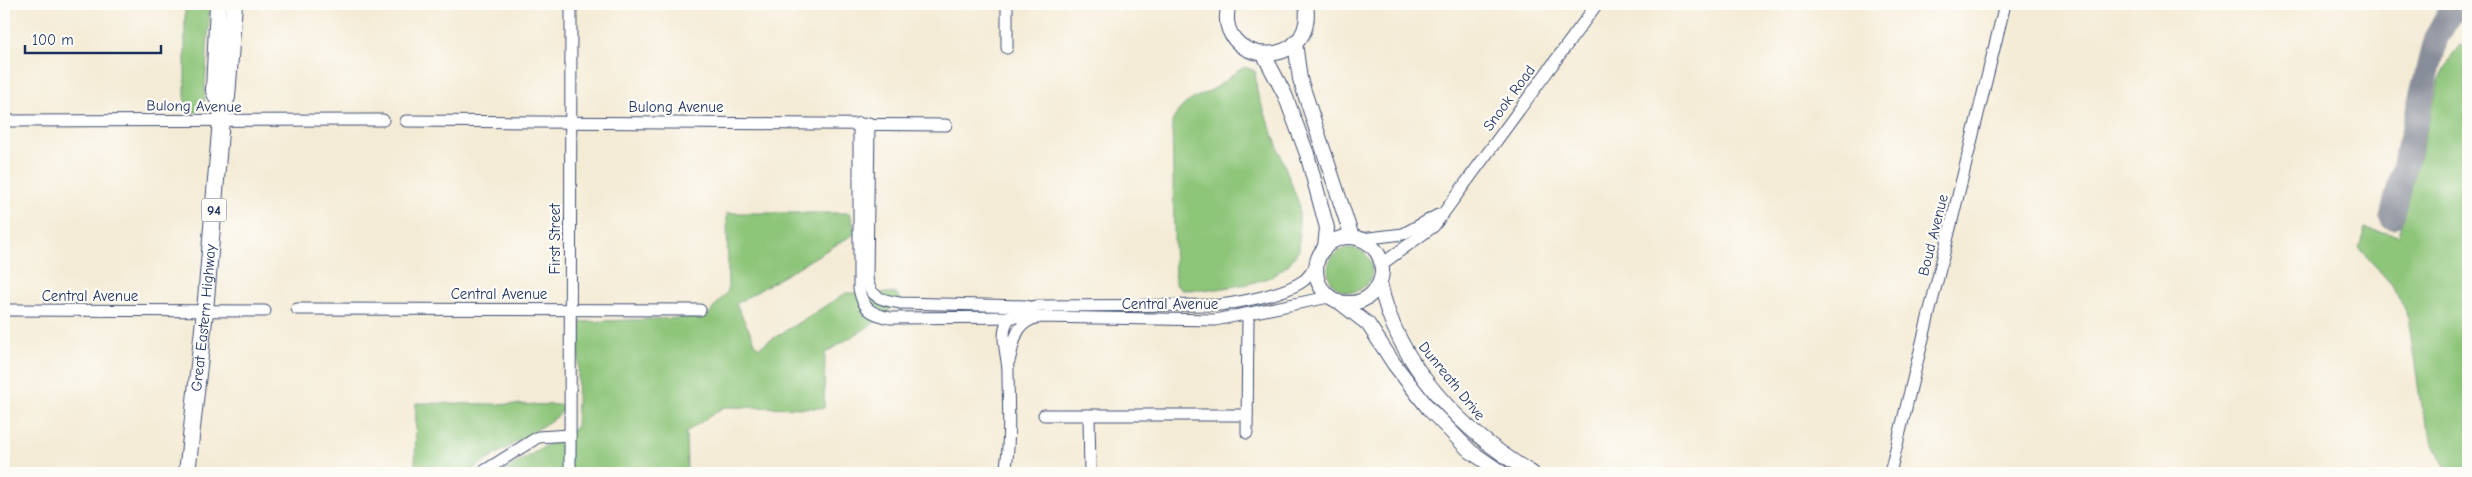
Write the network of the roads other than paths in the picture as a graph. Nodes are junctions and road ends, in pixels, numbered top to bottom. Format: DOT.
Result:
graph roads {
  1 [pos="218,4"];
  2 [pos="234,4"];
  3 [pos="571,4"];
  4 [pos="1007,4"];
  5 [pos="1229,4"];
  6 [pos="1317,4"];
  7 [pos="1597,4"];
  8 [pos="2006,4"];
  9 [pos="1306,9"];
  10 [pos="1295,43"];
  11 [pos="1007,48"];
  12 [pos="1264,55"];
  13 [pos="221,115"];
  14 [pos="383,120"];
  15 [pos="4,121"];
  16 [pos="406,121"];
  17 [pos="570,122"];
  18 [pos="864,123"];
  19 [pos="946,125"];
  20 [pos="1444,211"];
  21 [pos="1357,238"];
  22 [pos="1325,247"];
  23 [pos="1382,264"];
  24 [pos="1316,266"];
  25 [pos="1380,283"];
  26 [pos="1333,299"];
  27 [pos="991,306"];
  28 [pos="297,309"];
  29 [pos="4,310"];
  30 [pos="570,310"];
  31 [pos="700,310"];
  32 [pos="205,311"];
  33 [pos="265,311"];
  34 [pos="1038,311"];
  35 [pos="1248,315"];
  36 [pos="966,318"];
  37 [pos="1009,318"];
  38 [pos="1013,334"];
  39 [pos="194,408"];
  40 [pos="1044,415"];
  41 [pos="1090,415"];
  42 [pos="1247,415"];
  43 [pos="1247,433"];
  44 [pos="570,435"];
  45 [pos="1008,454"];
  46 [pos="179,473"];
  47 [pos="187,473"];
  48 [pos="482,473"];
  49 [pos="570,473"];
  50 [pos="1005,473"];
  51 [pos="1013,473"];
  52 [pos="1090,473"];
  53 [pos="1502,473"];
  54 [pos="1532,473"];
  55 [pos="1890,473"];
  1 -- 13 [label="highway, Great Eastern Highway / 94"];
  2 -- 13 [label="highway, Great Eastern Highway / 94"];
  3 -- 17 [label="street, First Street"];
  4 -- 11 [label="street"];
  5 -- 12 [label="main road"];
  6 -- 9 [label="main road"];
  7 -- 20 [label="street, Snook Road"];
  8 -- 55 [label="street, Boud Avenue"];
  9 -- 10 [label="main road"];
  10 -- 12 [label="main road"];
  10 -- 21 [label="main road"];
  12 -- 22 [label="main road"];
  13 -- 14 [label="street, Bulong Avenue"];
  13 -- 15 [label="street, Bulong Avenue"];
  13 -- 32 [label="highway, Great Eastern Highway / 94"];
  16 -- 17 [label="street, Bulong Avenue"];
  17 -- 18 [label="street, Bulong Avenue"];
  17 -- 30 [label="street, First Street"];
  18 -- 19 [label="street, Bulong Avenue"];
  18 -- 27 [label="street, Central Avenue"];
  18 -- 36 [label="street, Central Avenue"];
  20 -- 21 [label="street, Snook Road"];
  20 -- 23 [label="street, Snook Road"];
  21 -- 22 [label="main road"];
  21 -- 23 [label="main road"];
  22 -- 24 [label="main road"];
  23 -- 25 [label="main road"];
  24 -- 26 [label="main road"];
  24 -- 34 [label="street, Central Avenue"];
  25 -- 26 [label="main road"];
  25 -- 54 [label="main road, Dunreath Drive"];
  26 -- 35 [label="street, Central Avenue"];
  26 -- 53 [label="main road, Dunreath Drive"];
  27 -- 34 [label="street, Central Avenue"];
  27 -- 37 [label="street"];
  28 -- 30 [label="street, Central Avenue"];
  29 -- 32 [label="street, Central Avenue"];
  30 -- 31 [label="street, Central Avenue"];
  30 -- 44 [label="street, First Street"];
  32 -- 33 [label="street, Central Avenue"];
  32 -- 39 [label="highway, Great Eastern Highway / 94"];
  34 -- 35 [label="street, Central Avenue"];
  34 -- 37 [label="street, Central Avenue"];
  34 -- 38 [label="street, Central Avenue"];
  35 -- 42 [label="street"];
  36 -- 37 [label="street, Central Avenue"];
  36 -- 38 [label="street, Central Avenue"];
  37 -- 38 [label="street"];
  38 -- 45 [label="street"];
  39 -- 46 [label="highway, Great Eastern Highway / 94"];
  39 -- 47 [label="highway, Great Eastern Highway / 94"];
  40 -- 41 [label="street"];
  41 -- 42 [label="street"];
  41 -- 52 [label="street"];
  42 -- 43 [label="street"];
  44 -- 48 [label="street"];
  44 -- 49 [label="street, First Street"];
  45 -- 50 [label="street"];
  45 -- 51 [label="street"];
}
